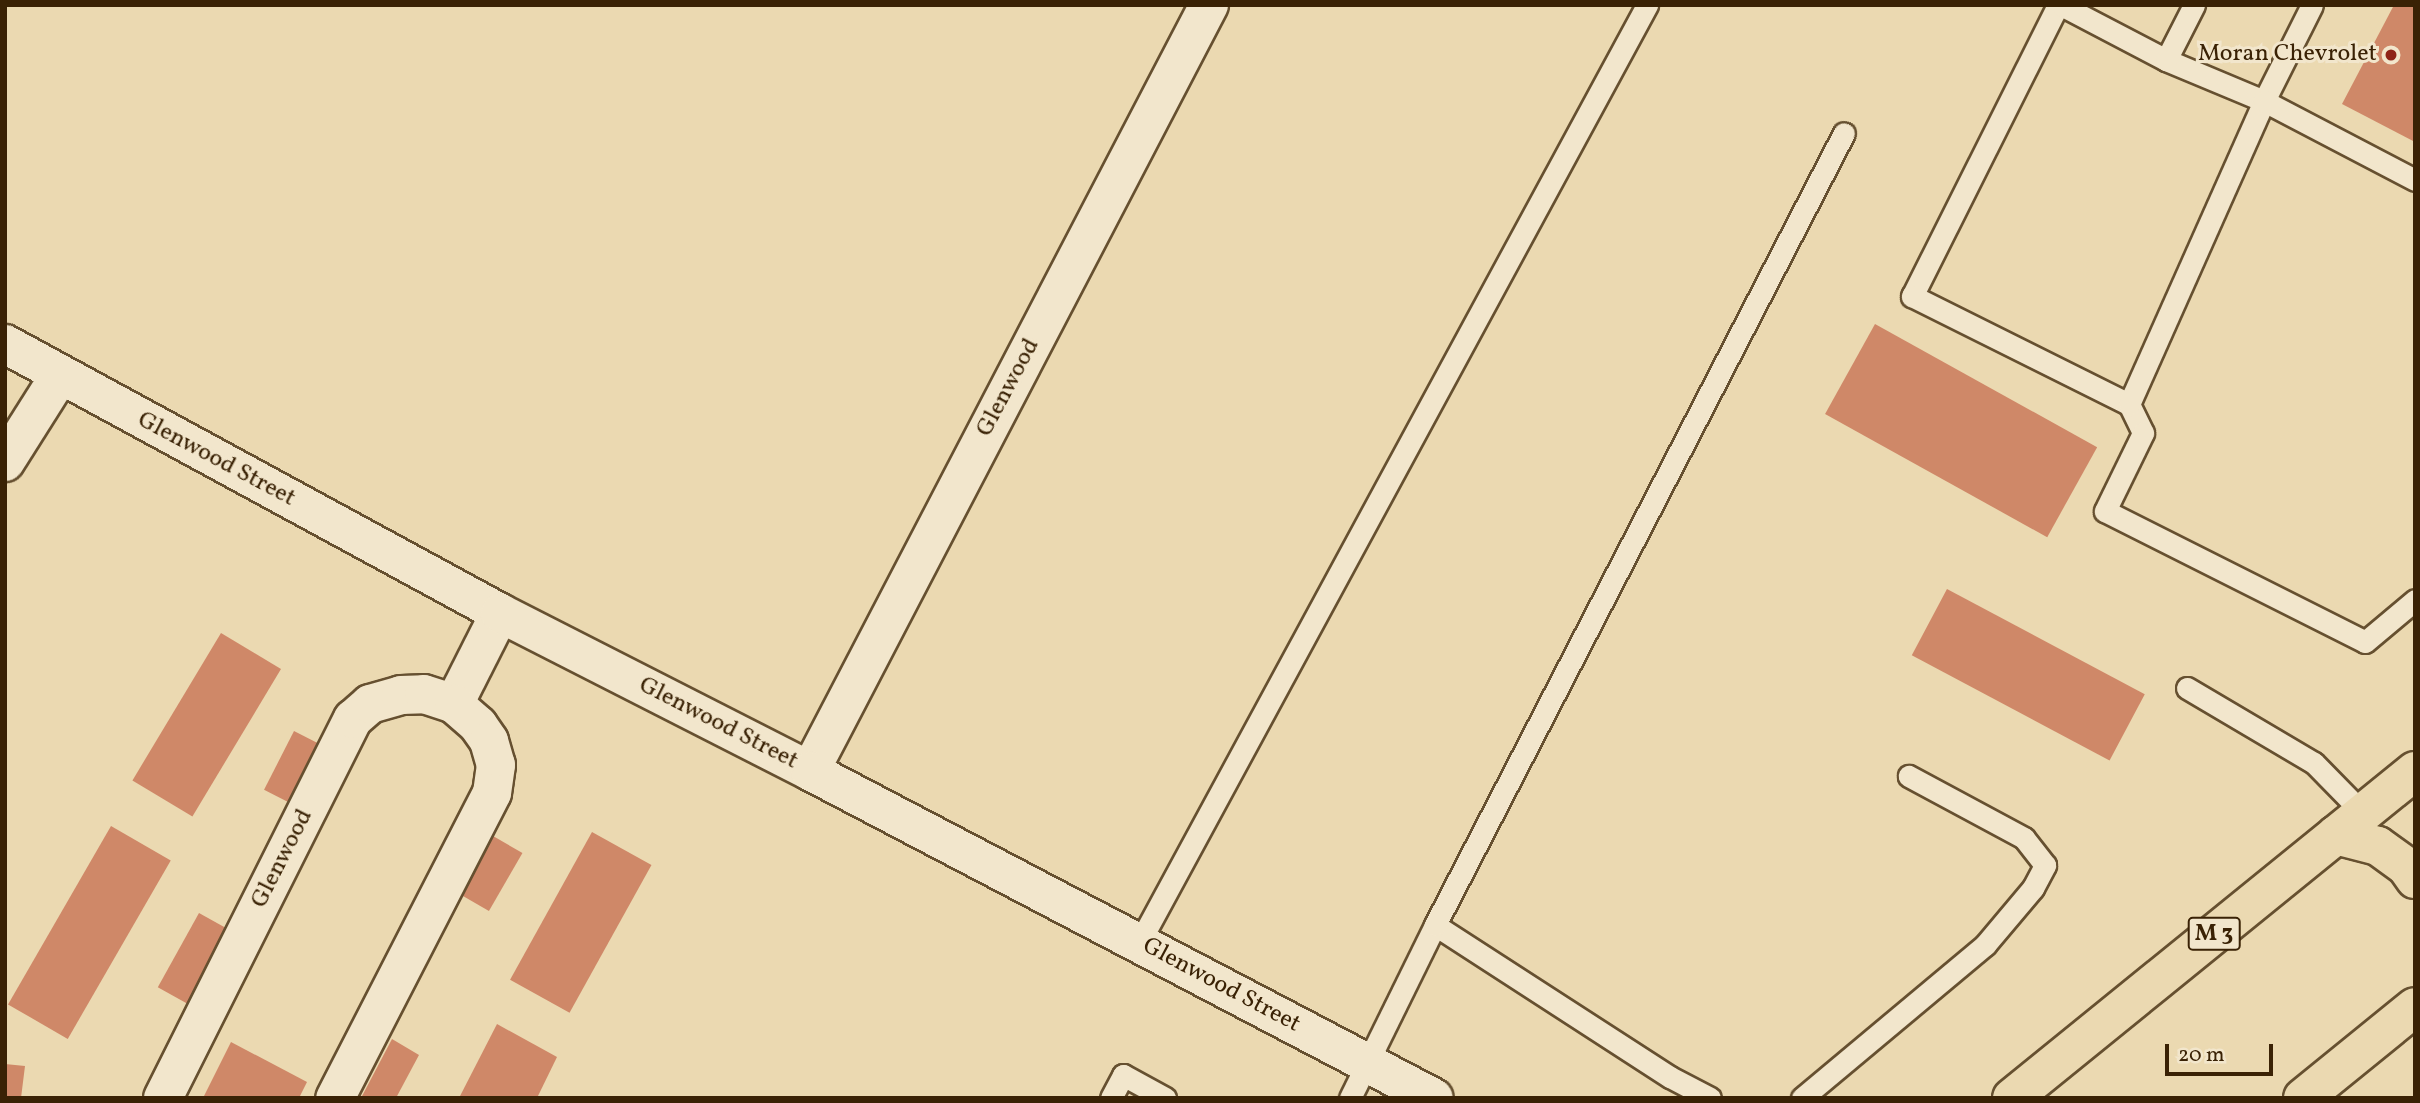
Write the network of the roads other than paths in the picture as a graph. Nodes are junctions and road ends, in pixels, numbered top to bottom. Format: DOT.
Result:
graph roads {
  1 [pos="1209,5"];
  2 [pos="1647,5"];
  3 [pos="2060,5"];
  4 [pos="2194,5"];
  5 [pos="2312,5"];
  6 [pos="2166,60"];
  7 [pos="2264,101"];
  8 [pos="1844,133"];
  9 [pos="2415,180"];
  10 [pos="5,344"];
  11 [pos="60,375"];
  12 [pos="2129,404"];
  13 [pos="5,462"];
  14 [pos="2415,600"];
  15 [pos="500,613"];
  16 [pos="2187,688"];
  17 [pos="454,704"];
  18 [pos="810,771"];
  19 [pos="2415,771"];
  20 [pos="1909,776"];
  21 [pos="2350,824"];
  22 [pos="2415,879"];
  23 [pos="1435,925"];
  24 [pos="1139,943"];
  25 [pos="2415,1007"];
  26 [pos="1368,1063"];
  27 [pos="163,1098"];
  28 [pos="335,1098"];
  29 [pos="1111,1098"];
  30 [pos="1165,1098"];
  31 [pos="1350,1098"];
  32 [pos="1434,1098"];
  33 [pos="1710,1098"];
  34 [pos="1802,1098"];
  35 [pos="2012,1098"];
  36 [pos="2303,1098"];
  1 -- 18 [label="street, Glenwood"];
  2 -- 24 [label="lane"];
  3 -- 6 [label="lane"];
  3 -- 12 [label="lane"];
  4 -- 6 [label="lane"];
  5 -- 7 [label="lane"];
  6 -- 7 [label="lane"];
  7 -- 9 [label="lane"];
  7 -- 12 [label="lane"];
  8 -- 23 [label="lane"];
  10 -- 11 [label="street, Glenwood Street"];
  11 -- 13 [label="street"];
  11 -- 15 [label="street, Glenwood Street"];
  12 -- 14 [label="lane"];
  15 -- 17 [label="street"];
  15 -- 18 [label="street, Glenwood Street"];
  16 -- 21 [label="lane"];
  17 -- 27 [label="street, Glenwood"];
  17 -- 28 [label="street, Glenwood"];
  18 -- 24 [label="street, Glenwood Street"];
  19 -- 21 [label="main road, M 3"];
  20 -- 34 [label="lane"];
  21 -- 22 [label="main road"];
  21 -- 35 [label="main road, M 3"];
  23 -- 26 [label="lane"];
  23 -- 33 [label="lane"];
  24 -- 26 [label="street, Glenwood Street"];
  25 -- 36 [label="main road"];
  26 -- 31 [label="lane"];
  26 -- 32 [label="street, Glenwood Street"];
  29 -- 30 [label="lane"];
}
